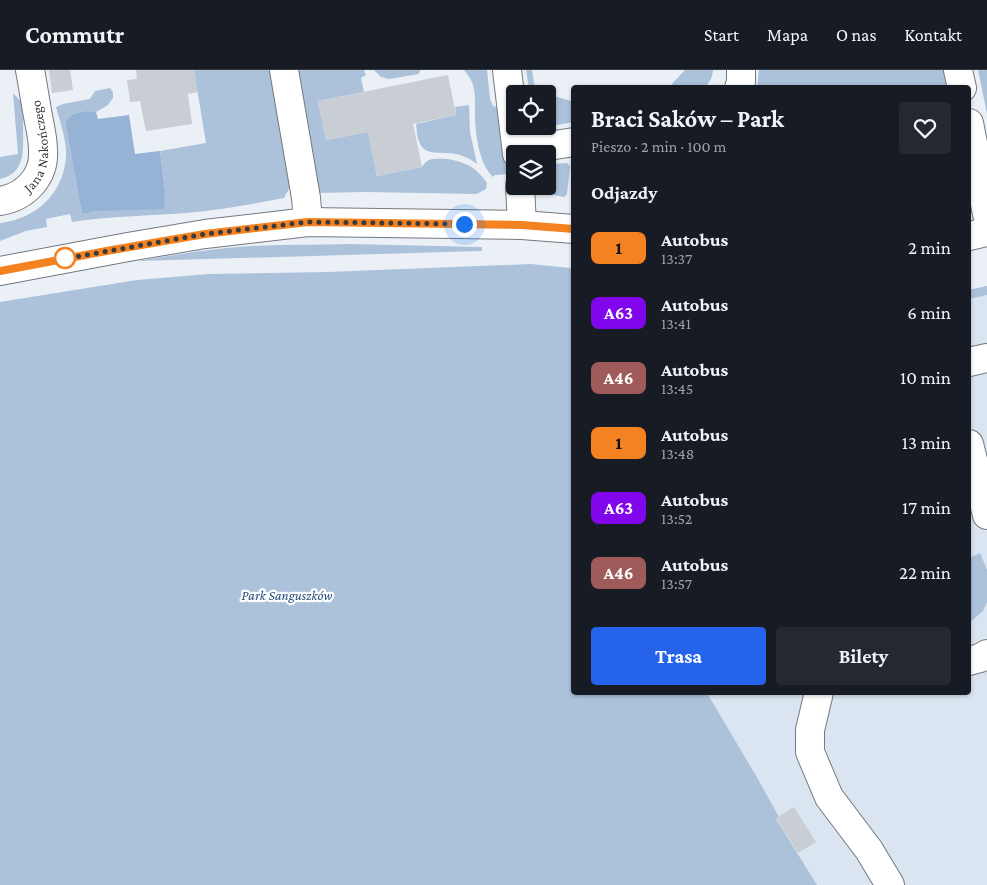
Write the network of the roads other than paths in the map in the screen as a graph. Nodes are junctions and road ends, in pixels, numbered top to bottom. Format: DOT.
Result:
graph roads {
  1 [pos="30,70"];
  2 [pos="284,70"];
  3 [pos="507,70"];
  4 [pos="742,70"];
  5 [pos="958,70"];
  6 [pos="740,85"];
  7 [pos="961,85"];
  8 [pos="971,133"];
  9 [pos="571,143"];
  10 [pos="516,145"];
  11 [pos="556,145"];
  12 [pos="520,195"];
  13 [pos="0,201"];
  14 [pos="987,214"];
  15 [pos="308,222"];
  16 [pos="522,225"];
  17 [pos="571,230"];
  18 [pos="987,232"];
  19 [pos="971,236"];
  20 [pos="0,271"];
  21 [pos="987,358"];
  22 [pos="971,362"];
  23 [pos="971,452"];
  24 [pos="987,515"];
  25 [pos="987,654"];
  26 [pos="971,660"];
  27 [pos="819,695"];
  28 [pos="890,885"];
  1 -- 13 [label="street, Jana Nakończego"];
  2 -- 15 [label="street"];
  3 -- 10 [label="street"];
  4 -- 6 [label="street"];
  5 -- 7 [label="street"];
  8 -- 14 [label="street"];
  9 -- 11 [label="street"];
  12 -- 16 [label="street"];
  15 -- 16 [label="street"];
  15 -- 20 [label="street"];
  16 -- 17 [label="street"];
  18 -- 19 [label="street"];
  21 -- 22 [label="street"];
  23 -- 24 [label="street"];
  25 -- 26 [label="street"];
  27 -- 28 [label="street"];
}
